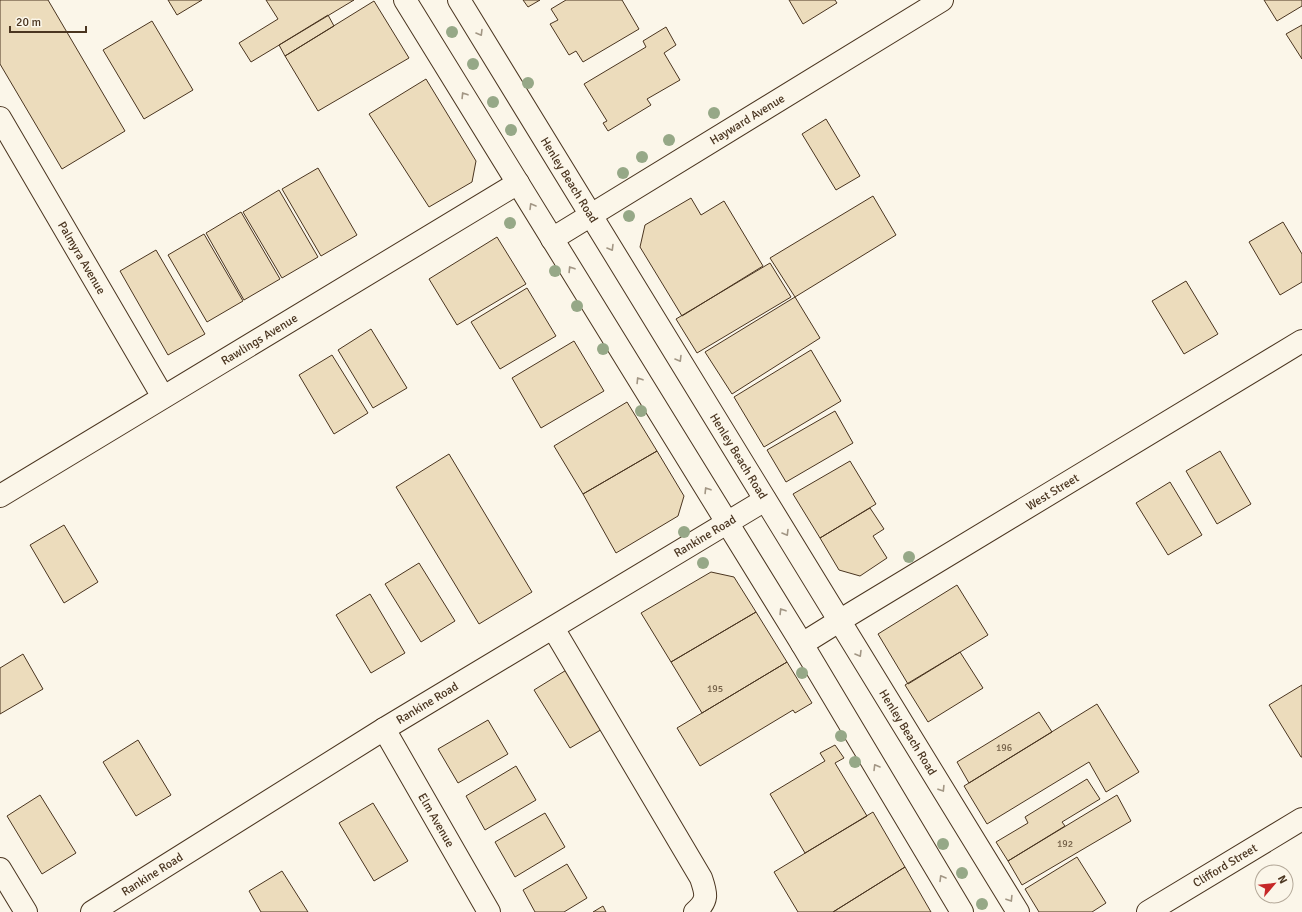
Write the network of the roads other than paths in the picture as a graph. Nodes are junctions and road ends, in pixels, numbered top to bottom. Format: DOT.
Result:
graph roads {
  1 [pos="405,0"];
  2 [pos="459,0"];
  3 [pos="942,0"];
  4 [pos="0,118"];
  5 [pos="518,183"];
  6 [pos="591,215"];
  7 [pos="552,239"];
  8 [pos="1302,341"];
  9 [pos="163,397"];
  10 [pos="0,496"];
  11 [pos="766,500"];
  12 [pos="727,524"];
  13 [pos="839,621"];
  14 [pos="552,628"];
  15 [pos="802,644"];
  16 [pos="384,729"];
  17 [pos="1302,819"];
  18 [pos="0,869"];
  19 [pos="26,912"];
  20 [pos="92,912"];
  21 [pos="489,912"];
  22 [pos="695,912"];
  23 [pos="962,912"];
  24 [pos="1018,912"];
  25 [pos="1148,912"];
  5 -- 1 [label="street, one-way"];
  2 -- 6 [label="street, Henley Beach Road, one-way"];
  3 -- 6 [label="street, Hayward Avenue"];
  4 -- 9 [label="street, Palmyra Avenue"];
  7 -- 5 [label="street, one-way"];
  5 -- 9 [label="street, Rawlings Avenue"];
  6 -- 7 [label="street, Hayward Avenue"];
  6 -- 11 [label="street, Henley Beach Road, one-way"];
  12 -- 7 [label="street, one-way"];
  8 -- 13 [label="street, West Street"];
  9 -- 10 [label="street, Rawlings Avenue"];
  11 -- 12 [label="street, Rankine Road"];
  11 -- 13 [label="street, Henley Beach Road, one-way"];
  12 -- 14 [label="street, Rankine Road"];
  15 -- 12 [label="street, one-way"];
  13 -- 15 [label="street, West Street"];
  13 -- 24 [label="street, Henley Beach Road, one-way"];
  14 -- 16 [label="street, Rankine Road"];
  14 -- 22 [label="street"];
  23 -- 15 [label="street, one-way"];
  16 -- 20 [label="street, Rankine Road"];
  16 -- 21 [label="street, Elm Avenue"];
  17 -- 25 [label="street, Clifford Street"];
  18 -- 19 [label="street"];
}
